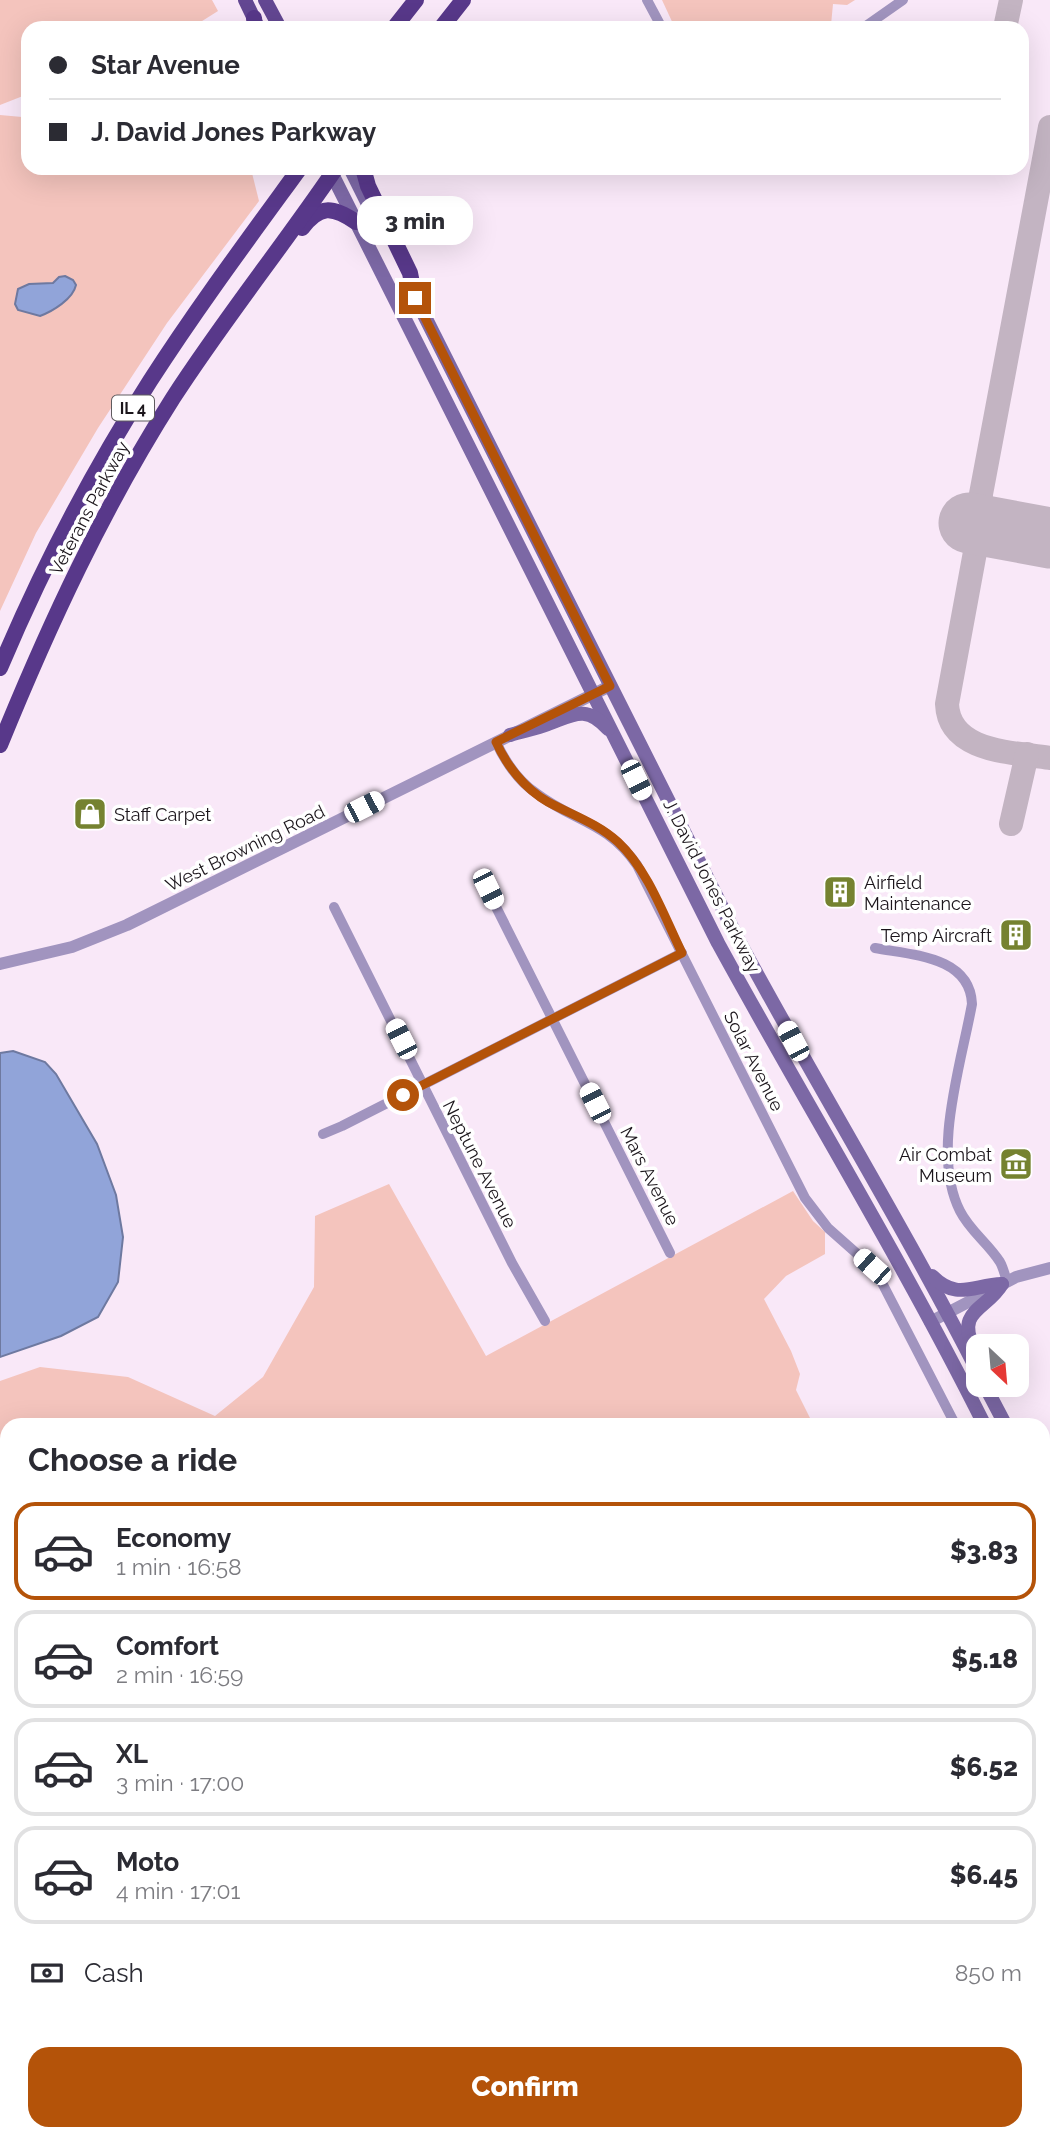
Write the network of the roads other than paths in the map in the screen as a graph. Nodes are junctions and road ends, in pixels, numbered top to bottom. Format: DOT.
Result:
graph roads {
  1 [pos="244,0"];
  2 [pos="265,0"];
  3 [pos="416,0"];
  4 [pos="425,0"];
  5 [pos="452,0"];
  6 [pos="463,0"];
  7 [pos="647,0"];
  8 [pos="903,0"];
  9 [pos="254,21"];
  10 [pos="276,21"];
  11 [pos="400,21"];
  12 [pos="409,21"];
  13 [pos="440,21"];
  14 [pos="445,21"];
  15 [pos="658,21"];
  16 [pos="873,21"];
  17 [pos="291,175"];
  18 [pos="295,175"];
  19 [pos="328,175"];
  20 [pos="334,175"];
  21 [pos="354,175"];
  22 [pos="365,175"];
  23 [pos="287,187"];
  24 [pos="356,222"];
  25 [pos="415,298"];
  26 [pos="224,324"];
  27 [pos="0,668"];
  28 [pos="610,686"];
  29 [pos="593,694"];
  30 [pos="613,734"];
  31 [pos="510,735"];
  32 [pos="496,742"];
  33 [pos="0,745"];
  34 [pos="488,889"];
  35 [pos="334,907"];
  36 [pos="875,948"];
  37 [pos="682,953"];
  38 [pos="0,964"];
  39 [pos="552,1019"];
  40 [pos="423,1084"];
  41 [pos="323,1134"];
  42 [pos="670,1253"];
  43 [pos="921,1265"];
  44 [pos="1050,1268"];
  45 [pos="1005,1283"];
  46 [pos="948,1313"];
  47 [pos="545,1321"];
  48 [pos="930,1322"];
  49 [pos="969,1334"];
  50 [pos="966,1348"];
  51 [pos="991,1397"];
  52 [pos="998,1397"];
  53 [pos="952,1418"];
  54 [pos="981,1418"];
  55 [pos="1002,1418"];
  56 [pos="1009,1418"];
  1 -- 9 [label="main road"];
  2 -- 10 [label="main road"];
  3 -- 11 [label="highway"];
  4 -- 12 [label="highway"];
  5 -- 13 [label="highway"];
  6 -- 14 [label="highway"];
  7 -- 15 [label="street"];
  8 -- 16 [label="street"];
  17 -- 23 [label="highway"];
  18 -- 23 [label="highway, Veterans Parkway / IL 4"];
  19 -- 26 [label="highway, Veterans Parkway / IL 4"];
  20 -- 24 [label="main road, J. David Jones Parkway"];
  21 -- 25 [label="main road, J. David Jones Parkway"];
  22 -- 25 [label="highway"];
  23 -- 27 [label="highway, Veterans Parkway / IL 4"];
  24 -- 26 [label="highway"];
  24 -- 29 [label="main road, J. David Jones Parkway"];
  25 -- 28 [label="main road, J. David Jones Parkway"];
  26 -- 33 [label="highway, Veterans Parkway / IL 4"];
  28 -- 29 [label="street, West Browning Road"];
  28 -- 43 [label="main road, J. David Jones Parkway"];
  29 -- 30 [label="main road, J. David Jones Parkway"];
  29 -- 31 [label="street, West Browning Road"];
  30 -- 31 [label="main road"];
  30 -- 48 [label="main road, J. David Jones Parkway"];
  31 -- 32 [label="street, West Browning Road"];
  32 -- 37 [label="street, Solar Avenue"];
  32 -- 38 [label="street, West Browning Road"];
  34 -- 39 [label="street, Mars Avenue"];
  35 -- 40 [label="street, Neptune Avenue"];
  36 -- 45 [label="street"];
  37 -- 39 [label="street"];
  37 -- 53 [label="street, Solar Avenue"];
  39 -- 40 [label="street"];
  39 -- 42 [label="street, Mars Avenue"];
  40 -- 41 [label="street"];
  40 -- 47 [label="street, Neptune Avenue"];
  43 -- 45 [label="main road"];
  43 -- 46 [label="main road, J. David Jones Parkway"];
  44 -- 45 [label="street"];
  45 -- 46 [label="street"];
  45 -- 49 [label="main road"];
  46 -- 48 [label="street"];
  46 -- 50 [label="main road, J. David Jones Parkway"];
  48 -- 54 [label="main road, J. David Jones Parkway"];
  51 -- 55 [label="main road"];
  52 -- 56 [label="main road"];
}
